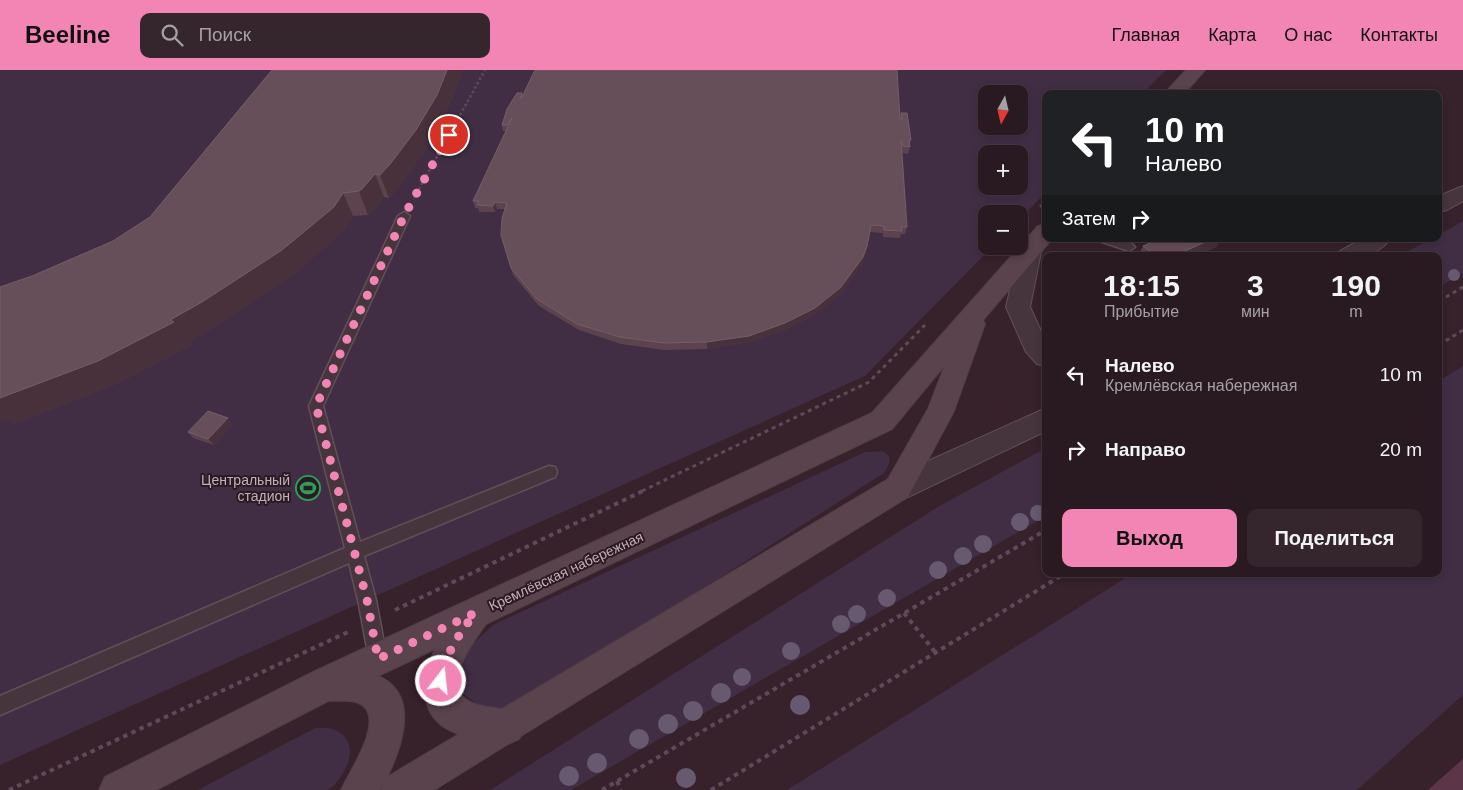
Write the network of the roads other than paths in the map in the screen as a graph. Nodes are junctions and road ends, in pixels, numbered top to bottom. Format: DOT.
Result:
graph roads {
  1 [pos="1196,70"];
  2 [pos="1177,90"];
  3 [pos="1463,192"];
  4 [pos="1442,203"];
  5 [pos="404,216"];
  6 [pos="1039,239"];
  7 [pos="1114,242"];
  8 [pos="1374,242"];
  9 [pos="1128,247"];
  10 [pos="1355,252"];
  11 [pos="979,308"];
  12 [pos="1042,353"];
  13 [pos="1042,421"];
  14 [pos="549,472"];
  15 [pos="898,488"];
  16 [pos="355,552"];
  17 [pos="475,613"];
  18 [pos="378,659"];
  19 [pos="325,684"];
  20 [pos="0,706"];
  21 [pos="507,727"];
  22 [pos="118,790"];
  23 [pos="360,790"];
  24 [pos="400,790"];
  1 -- 2 [label="main road"];
  3 -- 4 [label="street"];
  5 -- 16 [label="lane"];
  6 -- 11 [label="main road, Кремлёвская набережная"];
  6 -- 12 [label="street"];
  7 -- 9 [label="lane"];
  8 -- 10 [label="street"];
  11 -- 15 [label="main road, Кремлёвская набережная"];
  11 -- 17 [label="main road, Кремлёвская набережная"];
  13 -- 15 [label="street, Кремлёвская набережная"];
  14 -- 16 [label="lane"];
  15 -- 21 [label="main road, Кремлёвская набережная"];
  16 -- 18 [label="lane"];
  16 -- 20 [label="lane"];
  17 -- 18 [label="main road, Кремлёвская набережная"];
  17 -- 21 [label="main road"];
  18 -- 19 [label="main road, Кремлёвская набережная"];
  19 -- 22 [label="main road, Кремлёвская набережная"];
  19 -- 23 [label="main road"];
  21 -- 24 [label="main road, Кремлёвская набережная"];
}
